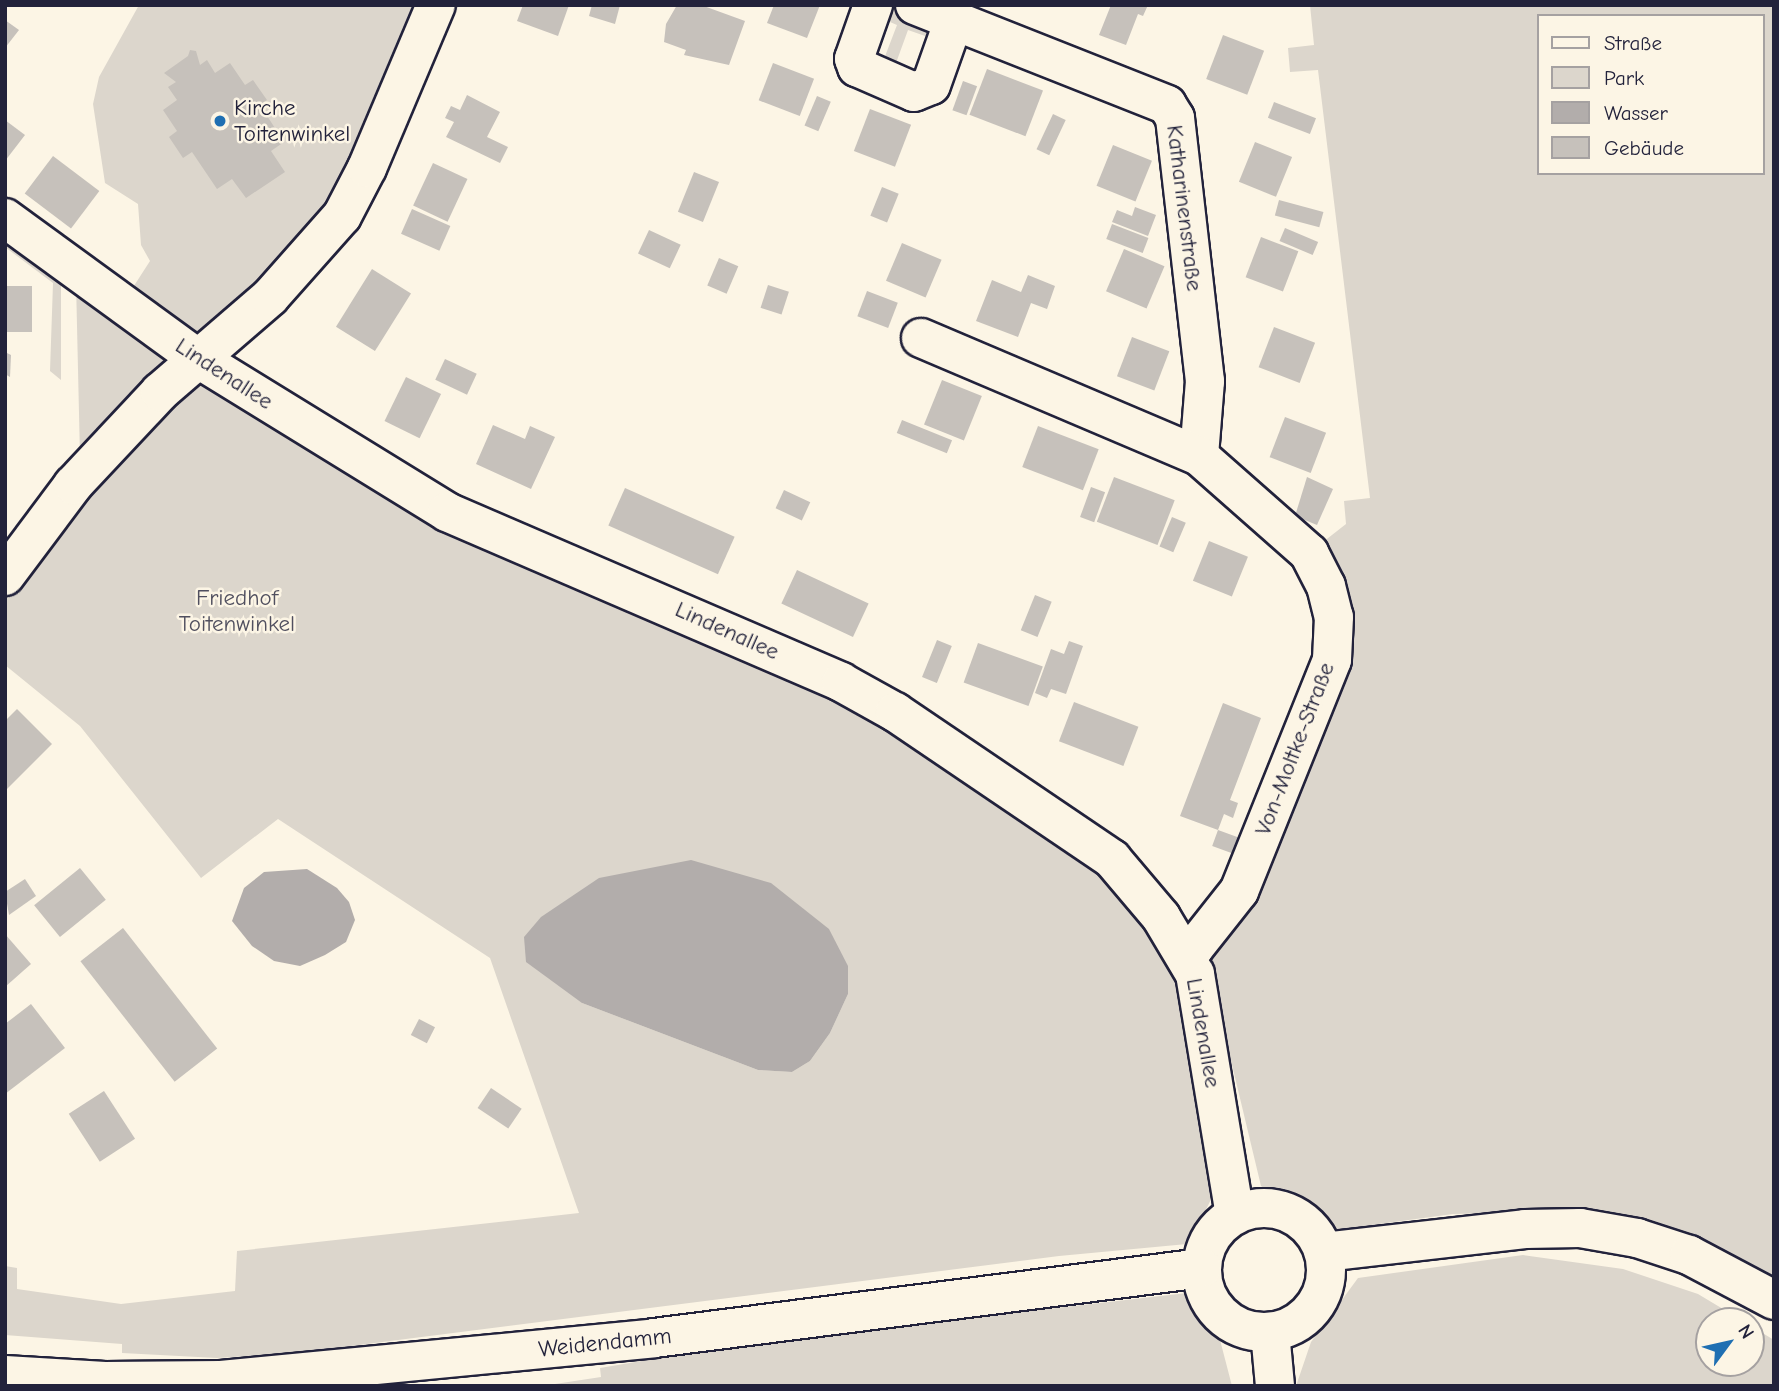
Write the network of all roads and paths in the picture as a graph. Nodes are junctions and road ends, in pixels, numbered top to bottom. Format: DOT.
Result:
graph roads {
  1 [pos="436,5"];
  2 [pos="873,5"];
  3 [pos="915,5"];
  4 [pos="954,20"];
  5 [pos="5,218"];
  6 [pos="921,338"];
  7 [pos="197,358"];
  8 [pos="1199,456"];
  9 [pos="5,576"];
  10 [pos="1183,950"];
  11 [pos="1235,1215"];
  12 [pos="1324,1252"];
  13 [pos="1202,1268"];
  14 [pos="1774,1300"];
  15 [pos="1270,1332"];
  16 [pos="5,1375"];
  17 [pos="1275,1386"];
  1 -- 7 [label="street"];
  2 -- 4 [label="street"];
  3 -- 4 [label="street, Katharinenstraße"];
  4 -- 8 [label="street, Katharinenstraße"];
  5 -- 7 [label="street, Lindenallee"];
  6 -- 8 [label="street, Von-Moltke-Straße"];
  7 -- 9 [label="street"];
  7 -- 10 [label="street, Lindenallee"];
  8 -- 10 [label="street, Von-Moltke-Straße"];
  10 -- 11 [label="street, Lindenallee"];
  11 -- 12 [label="street"];
  11 -- 13 [label="street"];
  12 -- 14 [label="street"];
  12 -- 15 [label="street"];
  13 -- 15 [label="street"];
  13 -- 16 [label="street, Weidendamm"];
  15 -- 17 [label="street"];
}
